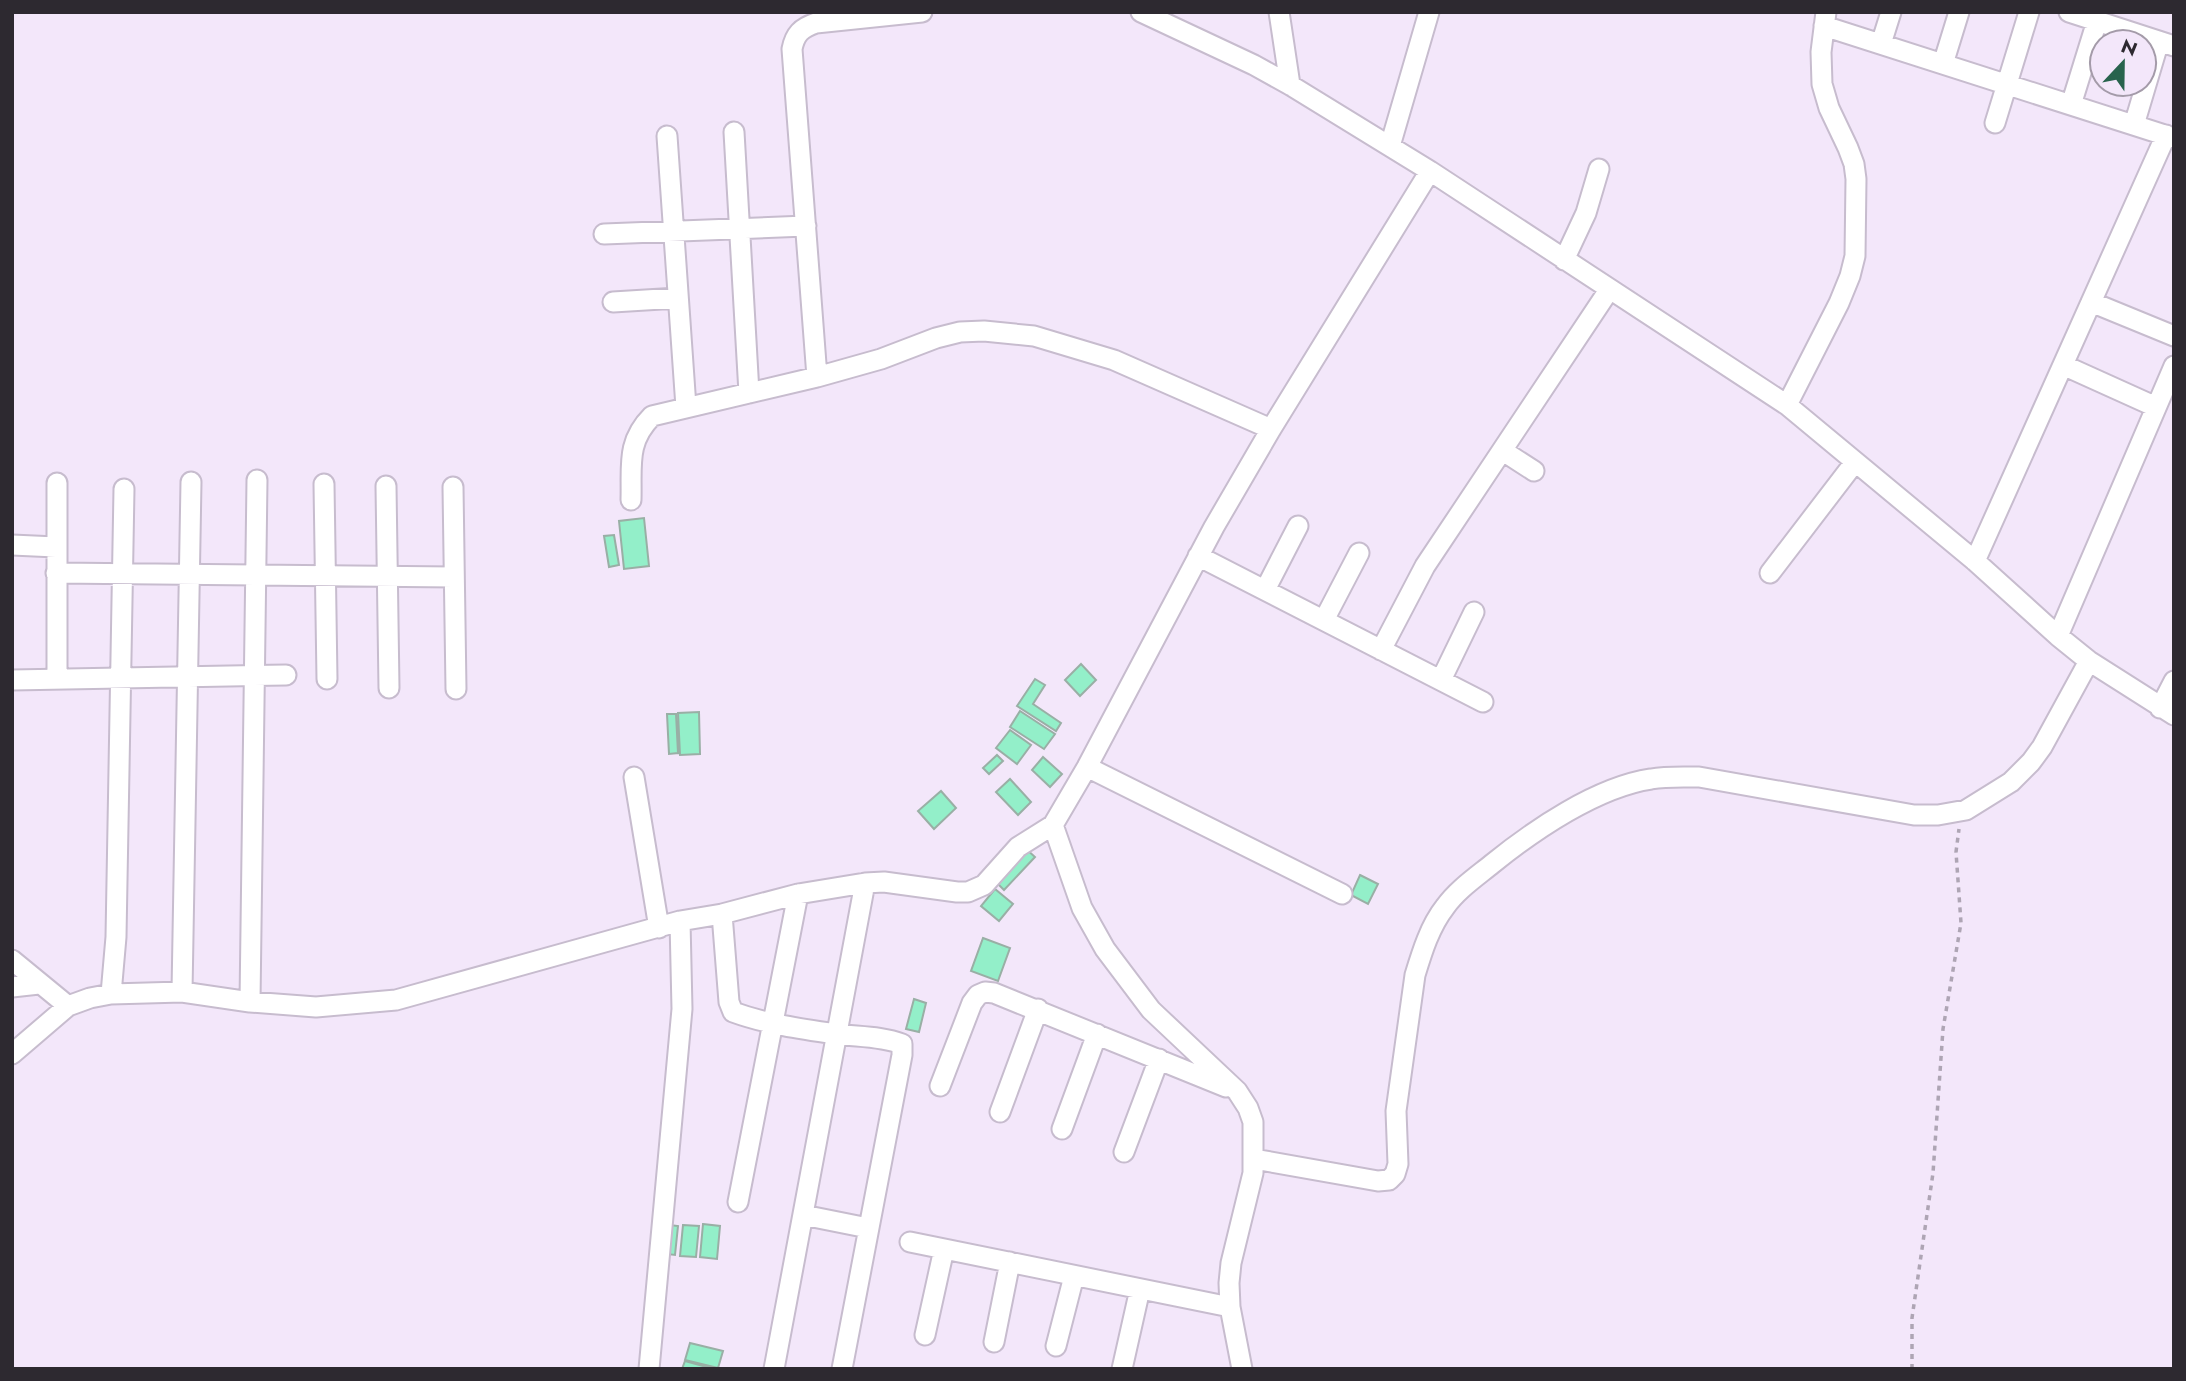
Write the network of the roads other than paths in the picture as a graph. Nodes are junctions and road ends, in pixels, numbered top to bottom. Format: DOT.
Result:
graph roads {
  1 [pos="922,12"];
  2 [pos="1141,12"];
  3 [pos="1279,12"];
  4 [pos="1429,12"];
  5 [pos="1891,12"];
  6 [pos="1959,12"];
  7 [pos="2029,12"];
  8 [pos="2069,12"];
  9 [pos="1825,19"];
  10 [pos="2106,19"];
  11 [pos="2168,39"];
  12 [pos="1881,44"];
  13 [pos="1942,64"];
  14 [pos="2007,84"];
  15 [pos="1290,85"];
  16 [pos="2071,105"];
  17 [pos="1994,123"];
  18 [pos="2134,125"];
  19 [pos="734,132"];
  20 [pos="667,136"];
  21 [pos="2170,136"];
  22 [pos="1390,146"];
  23 [pos="1599,169"];
  24 [pos="1430,171"];
  25 [pos="806,226"];
  26 [pos="740,228"];
  27 [pos="674,231"];
  28 [pos="604,234"];
  29 [pos="1564,260"];
  30 [pos="1609,290"];
  31 [pos="678,298"];
  32 [pos="613,302"];
  33 [pos="2091,302"];
  34 [pos="2174,336"];
  35 [pos="2063,365"];
  36 [pos="2174,366"];
  37 [pos="817,377"];
  38 [pos="749,393"];
  39 [pos="1787,405"];
  40 [pos="686,407"];
  41 [pos="2156,407"];
  42 [pos="1271,429"];
  43 [pos="1503,451"];
  44 [pos="1855,462"];
  45 [pos="1534,471"];
  46 [pos="257,480"];
  47 [pos="191,482"];
  48 [pos="57,483"];
  49 [pos="324,484"];
  50 [pos="386,486"];
  51 [pos="453,487"];
  52 [pos="124,489"];
  53 [pos="631,500"];
  54 [pos="1298,526"];
  55 [pos="12,545"];
  56 [pos="56,547"];
  57 [pos="1359,553"];
  58 [pos="1198,556"];
  59 [pos="1975,561"];
  60 [pos="56,573"];
  61 [pos="1770,573"];
  62 [pos="122,574"];
  63 [pos="189,575"];
  64 [pos="256,575"];
  65 [pos="325,576"];
  66 [pos="387,576"];
  67 [pos="454,577"];
  68 [pos="1265,590"];
  69 [pos="1474,612"];
  70 [pos="1324,620"];
  71 [pos="2058,636"];
  72 [pos="1381,650"];
  73 [pos="2089,661"];
  74 [pos="286,675"];
  75 [pos="254,676"];
  76 [pos="187,677"];
  77 [pos="121,678"];
  78 [pos="57,679"];
  79 [pos="327,679"];
  80 [pos="12,680"];
  81 [pos="1441,680"];
  82 [pos="2174,681"];
  83 [pos="389,688"];
  84 [pos="456,689"];
  85 [pos="1483,702"];
  86 [pos="2167,712"];
  87 [pos="1087,767"];
  88 [pos="634,777"];
  89 [pos="1054,825"];
  90 [pos="865,883"];
  91 [pos="798,894"];
  92 [pos="1342,894"];
  93 [pos="722,914"];
  94 [pos="680,921"];
  95 [pos="659,928"];
  96 [pos="12,960"];
  97 [pos="39,984"];
  98 [pos="12,987"];
  99 [pos="182,992"];
  100 [pos="111,994"];
  101 [pos="250,1002"];
  102 [pos="68,1006"];
  103 [pos="1038,1009"];
  104 [pos="772,1023"];
  105 [pos="836,1034"];
  106 [pos="1097,1034"];
  107 [pos="12,1054"];
  108 [pos="1159,1059"];
  109 [pos="940,1086"];
  110 [pos="1237,1091"];
  111 [pos="1000,1112"];
  112 [pos="1062,1129"];
  113 [pos="1124,1152"];
  114 [pos="1254,1159"];
  115 [pos="738,1202"];
  116 [pos="803,1214"];
  117 [pos="868,1228"];
  118 [pos="910,1242"];
  119 [pos="944,1249"];
  120 [pos="1010,1262"];
  121 [pos="1074,1276"];
  122 [pos="1140,1289"];
  123 [pos="1230,1307"];
  124 [pos="925,1335"];
  125 [pos="994,1342"];
  126 [pos="1056,1346"];
  127 [pos="649,1369"];
  128 [pos="774,1369"];
  129 [pos="842,1369"];
  130 [pos="1122,1369"];
  131 [pos="1242,1369"];
  1 -- 25 [label="street"];
  2 -- 15 [label="street"];
  3 -- 15 [label="street"];
  4 -- 22 [label="street"];
  5 -- 12 [label="street"];
  6 -- 13 [label="street"];
  7 -- 14 [label="street"];
  8 -- 10 [label="street"];
  9 -- 12 [label="street"];
  9 -- 39 [label="street"];
  10 -- 11 [label="street"];
  10 -- 16 [label="street"];
  11 -- 18 [label="street"];
  12 -- 13 [label="street"];
  13 -- 14 [label="street"];
  14 -- 16 [label="street"];
  14 -- 17 [label="street"];
  15 -- 22 [label="street"];
  16 -- 18 [label="street"];
  18 -- 21 [label="street"];
  19 -- 26 [label="street"];
  20 -- 27 [label="street"];
  21 -- 33 [label="street"];
  22 -- 24 [label="street"];
  23 -- 29 [label="street"];
  24 -- 29 [label="street"];
  24 -- 42 [label="street"];
  25 -- 26 [label="street"];
  25 -- 37 [label="street"];
  26 -- 27 [label="street"];
  26 -- 38 [label="street"];
  27 -- 28 [label="street"];
  27 -- 31 [label="street"];
  29 -- 30 [label="street"];
  30 -- 39 [label="street"];
  30 -- 43 [label="street"];
  31 -- 32 [label="street"];
  31 -- 40 [label="street"];
  33 -- 34 [label="street"];
  33 -- 35 [label="street"];
  35 -- 41 [label="street"];
  35 -- 59 [label="street"];
  36 -- 41 [label="street"];
  37 -- 38 [label="street"];
  37 -- 42 [label="street"];
  38 -- 40 [label="street"];
  39 -- 44 [label="street"];
  40 -- 53 [label="street"];
  41 -- 71 [label="street"];
  42 -- 58 [label="street"];
  43 -- 45 [label="street"];
  43 -- 72 [label="street"];
  44 -- 59 [label="street"];
  44 -- 61 [label="street"];
  46 -- 64 [label="street"];
  47 -- 63 [label="street"];
  48 -- 56 [label="street"];
  49 -- 65 [label="street"];
  50 -- 66 [label="street"];
  51 -- 67 [label="street"];
  52 -- 62 [label="street"];
  54 -- 68 [label="street"];
  55 -- 56 [label="street"];
  56 -- 60 [label="street"];
  57 -- 70 [label="street"];
  58 -- 68 [label="street"];
  58 -- 87 [label="street"];
  59 -- 71 [label="street"];
  60 -- 62 [label="street"];
  60 -- 78 [label="street"];
  62 -- 63 [label="street"];
  62 -- 77 [label="street"];
  63 -- 64 [label="street"];
  63 -- 76 [label="street"];
  64 -- 65 [label="street"];
  64 -- 75 [label="street"];
  65 -- 66 [label="street"];
  65 -- 79 [label="street"];
  66 -- 67 [label="street"];
  66 -- 83 [label="street"];
  67 -- 84 [label="street"];
  68 -- 70 [label="street"];
  69 -- 81 [label="street"];
  70 -- 72 [label="street"];
  71 -- 73 [label="street"];
  72 -- 81 [label="street"];
  73 -- 86 [label="street"];
  73 -- 114 [label="street"];
  74 -- 75 [label="street"];
  75 -- 76 [label="street"];
  75 -- 101 [label="street"];
  76 -- 77 [label="street"];
  76 -- 99 [label="street"];
  77 -- 78 [label="street"];
  77 -- 100 [label="street"];
  78 -- 80 [label="street"];
  81 -- 85 [label="street"];
  82 -- 86 [label="street"];
  87 -- 89 [label="street"];
  87 -- 92 [label="street"];
  88 -- 95 [label="street"];
  89 -- 90 [label="street"];
  89 -- 110 [label="street"];
  90 -- 91 [label="street"];
  90 -- 105 [label="street"];
  91 -- 93 [label="street"];
  91 -- 104 [label="street"];
  93 -- 94 [label="street"];
  93 -- 104 [label="street"];
  94 -- 95 [label="street"];
  94 -- 127 [label="street"];
  95 -- 101 [label="street"];
  96 -- 97 [label="street"];
  97 -- 98 [label="street"];
  97 -- 102 [label="street"];
  99 -- 100 [label="street"];
  99 -- 101 [label="street"];
  100 -- 102 [label="street"];
  102 -- 107 [label="street"];
  103 -- 106 [label="street"];
  103 -- 109 [label="street"];
  103 -- 111 [label="street"];
  104 -- 105 [label="street"];
  104 -- 115 [label="street"];
  105 -- 116 [label="street"];
  105 -- 117 [label="street"];
  106 -- 108 [label="street"];
  106 -- 112 [label="street"];
  108 -- 110 [label="street"];
  108 -- 113 [label="street"];
  110 -- 114 [label="street"];
  114 -- 123 [label="street"];
  116 -- 117 [label="street"];
  116 -- 128 [label="street"];
  117 -- 129 [label="street"];
  118 -- 119 [label="street"];
  119 -- 120 [label="street"];
  119 -- 124 [label="street"];
  120 -- 121 [label="street"];
  120 -- 125 [label="street"];
  121 -- 122 [label="street"];
  121 -- 126 [label="street"];
  122 -- 123 [label="street"];
  122 -- 130 [label="street"];
  123 -- 131 [label="street"];
}
